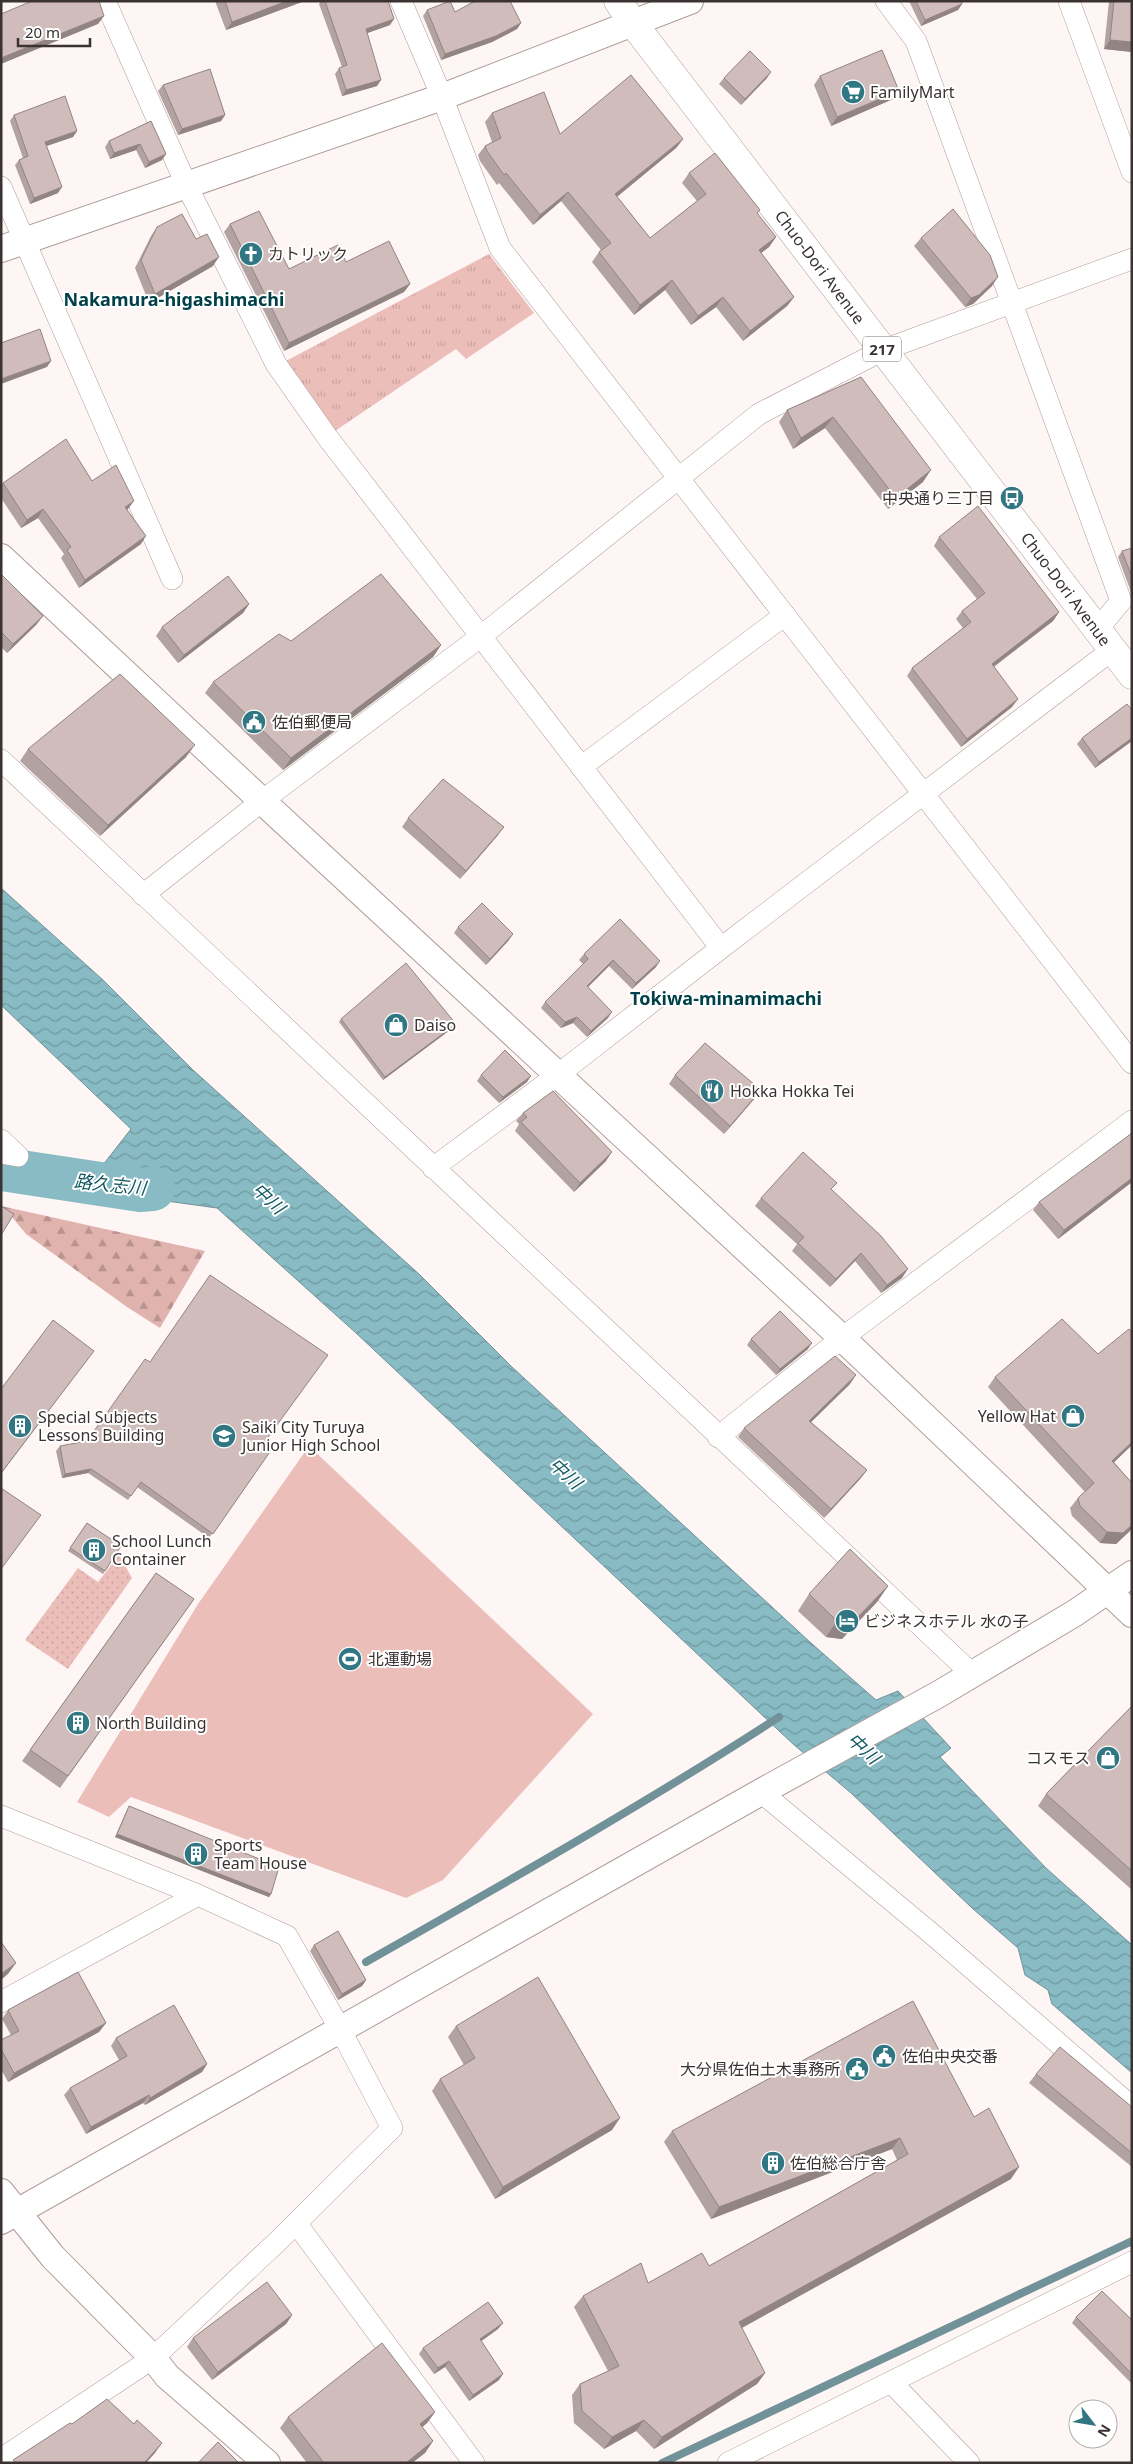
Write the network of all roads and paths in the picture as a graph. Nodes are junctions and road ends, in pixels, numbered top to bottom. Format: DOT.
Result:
graph roads {
  1 [pos="105,1"];
  2 [pos="400,1"];
  3 [pos="690,1"];
  4 [pos="886,1"];
  5 [pos="1069,1"];
  6 [pos="625,12"];
  7 [pos="442,97"];
  8 [pos="1132,172"];
  9 [pos="186,184"];
  10 [pos="1,187"];
  11 [pos="26,240"];
  12 [pos="1,249"];
  13 [pos="1132,259"];
  14 [pos="1011,301"];
  15 [pos="883,350"];
  16 [pos="679,479"];
  17 [pos="1,556"];
  18 [pos="172,579"];
  19 [pos="785,615"];
  20 [pos="480,637"];
  21 [pos="1119,654"];
  22 [pos="1,760"];
  23 [pos="581,767"];
  24 [pos="924,794"];
  25 [pos="262,801"];
  26 [pos="143,895"];
  27 [pos="721,948"];
  28 [pos="1132,1063"];
  29 [pos="559,1074"];
  30 [pos="1132,1120"];
  31 [pos="1,1140"];
  32 [pos="1,1153"];
  33 [pos="433,1168"];
  34 [pos="842,1338"];
  35 [pos="718,1437"];
  36 [pos="1132,1574"];
  37 [pos="1107,1592"];
  38 [pos="1132,1614"];
  39 [pos="971,1673"];
  40 [pos="761,1792"];
  41 [pos="1,1816"];
  42 [pos="198,1895"];
  43 [pos="1,2002"];
  44 [pos="340,2029"];
  45 [pos="1132,2107"];
  46 [pos="1,2192"];
  47 [pos="9,2217"];
  48 [pos="296,2223"];
  49 [pos="1132,2262"];
  50 [pos="153,2358"];
  51 [pos="891,2382"];
  52 [pos="1,2459"];
  53 [pos="267,2463"];
  54 [pos="474,2463"];
  55 [pos="728,2463"];
  56 [pos="969,2463"];
  1 -- 9 [label="street"];
  2 -- 7 [label="street"];
  3 -- 6 [label="street"];
  4 -- 14 [label="street"];
  5 -- 8 [label="street"];
  6 -- 7 [label="street"];
  6 -- 15 [label="highway, Chuo-Dori Avenue / 217"];
  7 -- 9 [label="street"];
  7 -- 16 [label="street"];
  9 -- 11 [label="street"];
  9 -- 20 [label="street"];
  10 -- 11 [label="street"];
  11 -- 12 [label="street"];
  11 -- 18 [label="street"];
  13 -- 14 [label="street"];
  14 -- 15 [label="street"];
  14 -- 21 [label="street"];
  15 -- 16 [label="street"];
  15 -- 21 [label="highway, Chuo-Dori Avenue / 217"];
  16 -- 19 [label="street"];
  16 -- 20 [label="street"];
  17 -- 25 [label="street"];
  19 -- 23 [label="street"];
  19 -- 24 [label="street"];
  20 -- 23 [label="street"];
  20 -- 25 [label="street"];
  21 -- 24 [label="street"];
  22 -- 26 [label="street"];
  23 -- 27 [label="street"];
  24 -- 27 [label="street"];
  24 -- 28 [label="street"];
  25 -- 26 [label="street"];
  25 -- 29 [label="street"];
  26 -- 33 [label="street"];
  27 -- 29 [label="street"];
  29 -- 33 [label="street"];
  29 -- 34 [label="street"];
  30 -- 34 [label="street"];
  31 -- 32 [label="street"];
  33 -- 35 [label="street"];
  34 -- 35 [label="street"];
  34 -- 37 [label="street"];
  35 -- 39 [label="street"];
  36 -- 37 [label="street"];
  37 -- 38 [label="street"];
  37 -- 39 [label="street"];
  39 -- 40 [label="street"];
  40 -- 44 [label="street"];
  40 -- 45 [label="street"];
  41 -- 42 [label="street"];
  42 -- 43 [label="street"];
  42 -- 44 [label="street"];
  44 -- 47 [label="street"];
  44 -- 48 [label="street"];
  46 -- 47 [label="street"];
  47 -- 50 [label="street"];
  48 -- 50 [label="street"];
  48 -- 54 [label="street"];
  49 -- 51 [label="street"];
  50 -- 52 [label="street"];
  50 -- 53 [label="street"];
  51 -- 55 [label="street"];
  51 -- 56 [label="street"];
}
